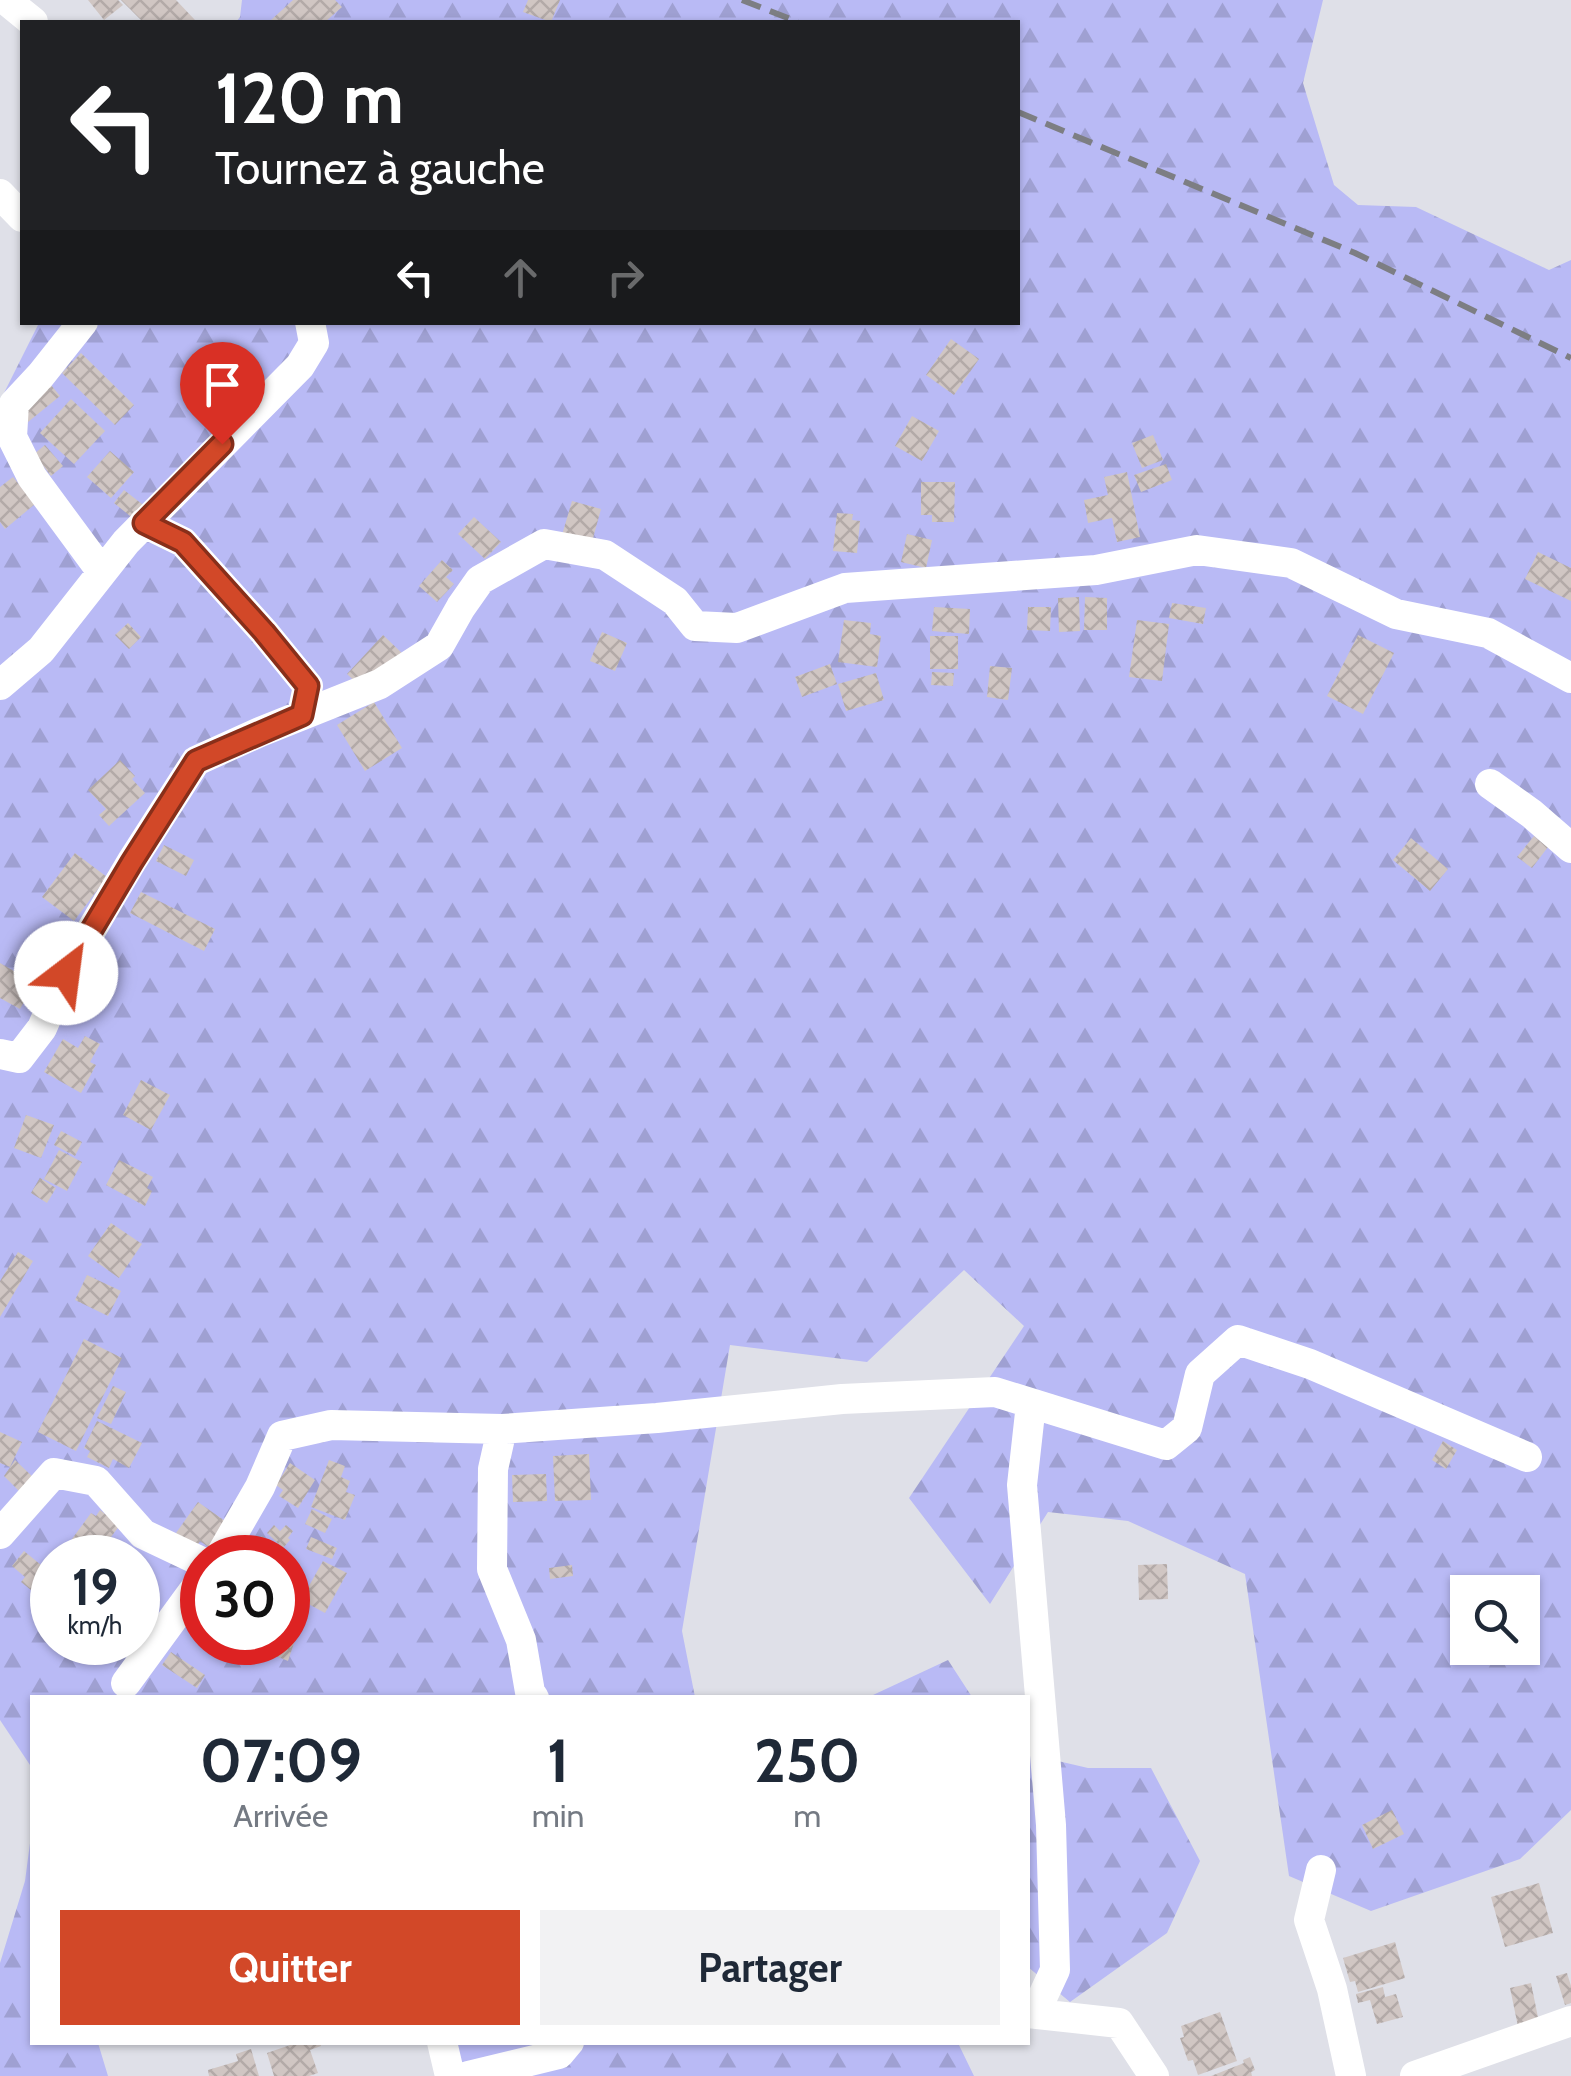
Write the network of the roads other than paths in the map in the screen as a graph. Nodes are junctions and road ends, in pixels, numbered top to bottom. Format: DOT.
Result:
graph roads {
  1 [pos="6,0"];
  2 [pos="31,20"];
  3 [pos="0,194"];
  4 [pos="20,215"];
  5 [pos="81,325"];
  6 [pos="311,325"];
  7 [pos="144,523"];
  8 [pos="102,572"];
  9 [pos="1571,678"];
  10 [pos="0,685"];
  11 [pos="302,715"];
  12 [pos="1490,784"];
  13 [pos="1571,848"];
  14 [pos="0,1054"];
  15 [pos="1031,1404"];
  16 [pos="502,1429"];
  17 [pos="1527,1456"];
  18 [pos="0,1534"];
  19 [pos="232,1535"];
  20 [pos="180,1551"];
  21 [pos="180,1608"];
  22 [pos="126,1683"];
  23 [pos="532,1695"];
  24 [pos="1321,1870"];
  25 [pos="1031,2013"];
  26 [pos="1571,2021"];
  27 [pos="443,2045"];
  28 [pos="566,2045"];
  29 [pos="450,2076"];
  30 [pos="468,2076"];
  31 [pos="1154,2076"];
  32 [pos="1351,2076"];
  33 [pos="1415,2076"];
  1 -- 2 [label="street"];
  3 -- 4 [label="street"];
  5 -- 8 [label="street"];
  6 -- 7 [label="street"];
  7 -- 8 [label="street"];
  7 -- 11 [label="street"];
  8 -- 10 [label="street"];
  9 -- 11 [label="street"];
  11 -- 14 [label="street"];
  12 -- 13 [label="street"];
  15 -- 16 [label="street"];
  15 -- 17 [label="street"];
  15 -- 25 [label="street"];
  16 -- 19 [label="street"];
  16 -- 23 [label="street"];
  18 -- 20 [label="street"];
  21 -- 22 [label="street"];
  24 -- 32 [label="street"];
  25 -- 31 [label="street"];
  26 -- 33 [label="street"];
  27 -- 29 [label="street"];
  28 -- 30 [label="street"];
}
